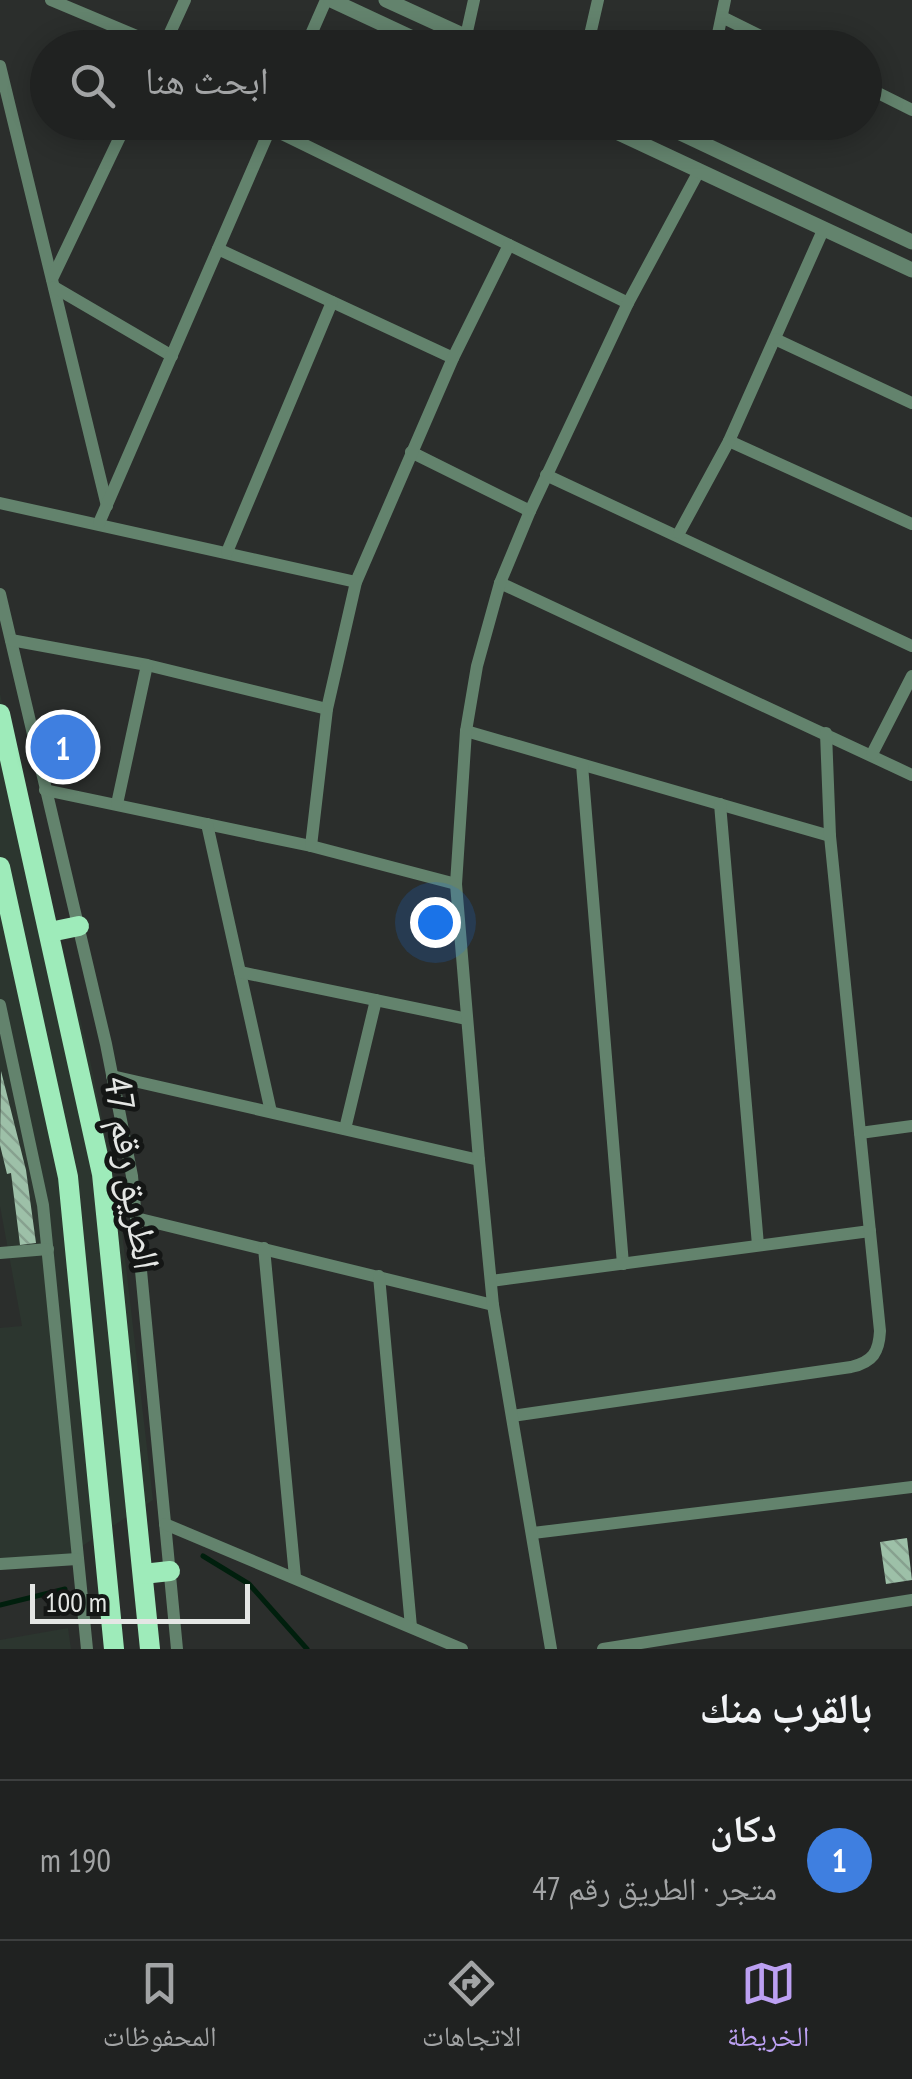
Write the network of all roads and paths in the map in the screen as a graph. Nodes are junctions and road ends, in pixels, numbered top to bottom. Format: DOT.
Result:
graph roads {
  1 [pos="50,0"];
  2 [pos="185,0"];
  3 [pos="328,0"];
  4 [pos="386,0"];
  5 [pos="474,0"];
  6 [pos="598,0"];
  7 [pos="725,0"];
  8 [pos="722,16"];
  9 [pos="122,30"];
  10 [pos="171,30"];
  11 [pos="314,30"];
  12 [pos="394,30"];
  13 [pos="453,30"];
  14 [pos="467,30"];
  15 [pos="591,30"];
  16 [pos="719,30"];
  17 [pos="750,30"];
  18 [pos="0,66"];
  19 [pos="882,95"];
  20 [pos="912,110"];
  21 [pos="17,137"];
  22 [pos="118,140"];
  23 [pos="265,140"];
  24 [pos="299,140"];
  25 [pos="633,140"];
  26 [pos="696,140"];
  27 [pos="0,142"];
  28 [pos="699,171"];
  29 [pos="824,228"];
  30 [pos="912,242"];
  31 [pos="509,245"];
  32 [pos="218,249"];
  33 [pos="912,270"];
  34 [pos="53,283"];
  35 [pos="332,302"];
  36 [pos="628,303"];
  37 [pos="775,338"];
  38 [pos="172,356"];
  39 [pos="452,358"];
  40 [pos="912,403"];
  41 [pos="730,441"];
  42 [pos="411,452"];
  43 [pos="546,476"];
  44 [pos="0,503"];
  45 [pos="107,506"];
  46 [pos="530,511"];
  47 [pos="99,523"];
  48 [pos="912,524"];
  49 [pos="679,534"];
  50 [pos="227,552"];
  51 [pos="356,582"];
  52 [pos="500,582"];
  53 [pos="0,594"];
  54 [pos="11,640"];
  55 [pos="912,646"];
  56 [pos="146,666"];
  57 [pos="912,676"];
  58 [pos="327,709"];
  59 [pos="0,714"];
  60 [pos="466,731"];
  61 [pos="826,733"];
  62 [pos="872,754"];
  63 [pos="582,764"];
  64 [pos="912,774"];
  65 [pos="45,790"];
  66 [pos="118,804"];
  67 [pos="720,804"];
  68 [pos="207,824"];
  69 [pos="830,836"];
  70 [pos="311,846"];
  71 [pos="0,867"];
  72 [pos="456,884"];
  73 [pos="3,896"];
  74 [pos="79,926"];
  75 [pos="50,932"];
  76 [pos="240,972"];
  77 [pos="376,1000"];
  78 [pos="0,1005"];
  79 [pos="467,1019"];
  80 [pos="112,1076"];
  81 [pos="271,1112"];
  82 [pos="912,1126"];
  83 [pos="345,1129"];
  84 [pos="860,1133"];
  85 [pos="479,1160"];
  86 [pos="136,1218"];
  87 [pos="870,1231"];
  88 [pos="758,1246"];
  89 [pos="264,1248"];
  90 [pos="48,1249"];
  91 [pos="0,1253"];
  92 [pos="623,1264"];
  93 [pos="379,1276"];
  94 [pos="491,1281"];
  95 [pos="493,1305"];
  96 [pos="123,1380"];
  97 [pos="88,1384"];
  98 [pos="512,1416"];
  99 [pos="912,1487"];
  100 [pos="166,1524"];
  101 [pos="533,1533"];
  102 [pos="77,1560"];
  103 [pos="0,1564"];
  104 [pos="170,1571"];
  105 [pos="142,1574"];
  106 [pos="294,1577"];
  107 [pos="912,1600"];
  108 [pos="410,1626"];
  109 [pos="87,1649"];
  110 [pos="114,1649"];
  111 [pos="150,1649"];
  112 [pos="177,1649"];
  113 [pos="462,1649"];
  114 [pos="551,1649"];
  115 [pos="603,1649"];
  1 -- 9 [label="street"];
  2 -- 10 [label="street"];
  3 -- 11 [label="street"];
  3 -- 12 [label="street"];
  4 -- 13 [label="street"];
  5 -- 14 [label="street"];
  6 -- 15 [label="street"];
  7 -- 8 [label="street"];
  8 -- 16 [label="street"];
  8 -- 17 [label="street"];
  18 -- 21 [label="street"];
  19 -- 20 [label="street"];
  21 -- 27 [label="street"];
  21 -- 34 [label="street"];
  22 -- 34 [label="street"];
  23 -- 32 [label="street"];
  24 -- 31 [label="street"];
  25 -- 28 [label="street"];
  26 -- 30 [label="street"];
  28 -- 29 [label="street"];
  28 -- 36 [label="street"];
  29 -- 33 [label="street"];
  29 -- 37 [label="street"];
  31 -- 36 [label="street"];
  31 -- 39 [label="street"];
  32 -- 35 [label="street"];
  32 -- 38 [label="street"];
  34 -- 38 [label="street"];
  34 -- 45 [label="street"];
  35 -- 39 [label="street"];
  35 -- 50 [label="street"];
  36 -- 43 [label="street"];
  37 -- 40 [label="street"];
  37 -- 41 [label="street"];
  38 -- 45 [label="street"];
  39 -- 42 [label="street"];
  41 -- 48 [label="street"];
  41 -- 49 [label="street"];
  42 -- 46 [label="street"];
  42 -- 51 [label="street"];
  43 -- 46 [label="street"];
  43 -- 49 [label="street"];
  44 -- 47 [label="street"];
  45 -- 47 [label="street"];
  46 -- 52 [label="street"];
  47 -- 50 [label="street"];
  49 -- 55 [label="street"];
  50 -- 51 [label="street"];
  51 -- 58 [label="street"];
  52 -- 60 [label="street"];
  52 -- 61 [label="street"];
  53 -- 54 [label="street"];
  54 -- 56 [label="street"];
  54 -- 65 [label="street"];
  56 -- 58 [label="street"];
  56 -- 66 [label="street"];
  57 -- 62 [label="street"];
  58 -- 70 [label="street"];
  59 -- 75 [label="highway, الطريق رقم 47"];
  60 -- 63 [label="street"];
  60 -- 72 [label="street"];
  61 -- 62 [label="street"];
  61 -- 69 [label="street"];
  62 -- 64 [label="street"];
  63 -- 67 [label="street"];
  63 -- 92 [label="street"];
  65 -- 66 [label="street"];
  65 -- 74 [label="street"];
  66 -- 68 [label="street"];
  67 -- 69 [label="street"];
  67 -- 88 [label="street"];
  68 -- 70 [label="street"];
  68 -- 76 [label="street"];
  69 -- 84 [label="street"];
  70 -- 72 [label="street"];
  71 -- 73 [label="highway, الطريق رقم 47"];
  72 -- 79 [label="street"];
  73 -- 97 [label="highway, الطريق رقم 47"];
  74 -- 75 [label="highway"];
  74 -- 80 [label="street"];
  75 -- 96 [label="highway, الطريق رقم 47"];
  76 -- 77 [label="street"];
  76 -- 81 [label="street"];
  77 -- 79 [label="street"];
  77 -- 83 [label="street"];
  78 -- 90 [label="street"];
  79 -- 85 [label="street"];
  80 -- 81 [label="street"];
  80 -- 86 [label="street"];
  81 -- 83 [label="street"];
  82 -- 84 [label="street"];
  83 -- 85 [label="street"];
  84 -- 87 [label="street"];
  85 -- 94 [label="street"];
  86 -- 89 [label="street"];
  86 -- 100 [label="street"];
  87 -- 88 [label="street"];
  87 -- 98 [label="street"];
  88 -- 92 [label="street"];
  89 -- 93 [label="street"];
  89 -- 106 [label="street"];
  90 -- 91 [label="street"];
  90 -- 102 [label="street"];
  92 -- 94 [label="street"];
  93 -- 95 [label="street"];
  93 -- 108 [label="street"];
  94 -- 95 [label="street"];
  95 -- 98 [label="street"];
  96 -- 97 [label="highway"];
  96 -- 105 [label="highway, الطريق رقم 47"];
  97 -- 110 [label="highway, الطريق رقم 47"];
  98 -- 101 [label="street"];
  99 -- 101 [label="street"];
  100 -- 104 [label="street"];
  100 -- 106 [label="street"];
  101 -- 114 [label="street"];
  102 -- 103 [label="street"];
  102 -- 109 [label="street"];
  104 -- 105 [label="highway"];
  104 -- 112 [label="street"];
  105 -- 111 [label="highway, الطريق رقم 47"];
  106 -- 108 [label="street"];
  107 -- 115 [label="street"];
  108 -- 113 [label="street"];
}
